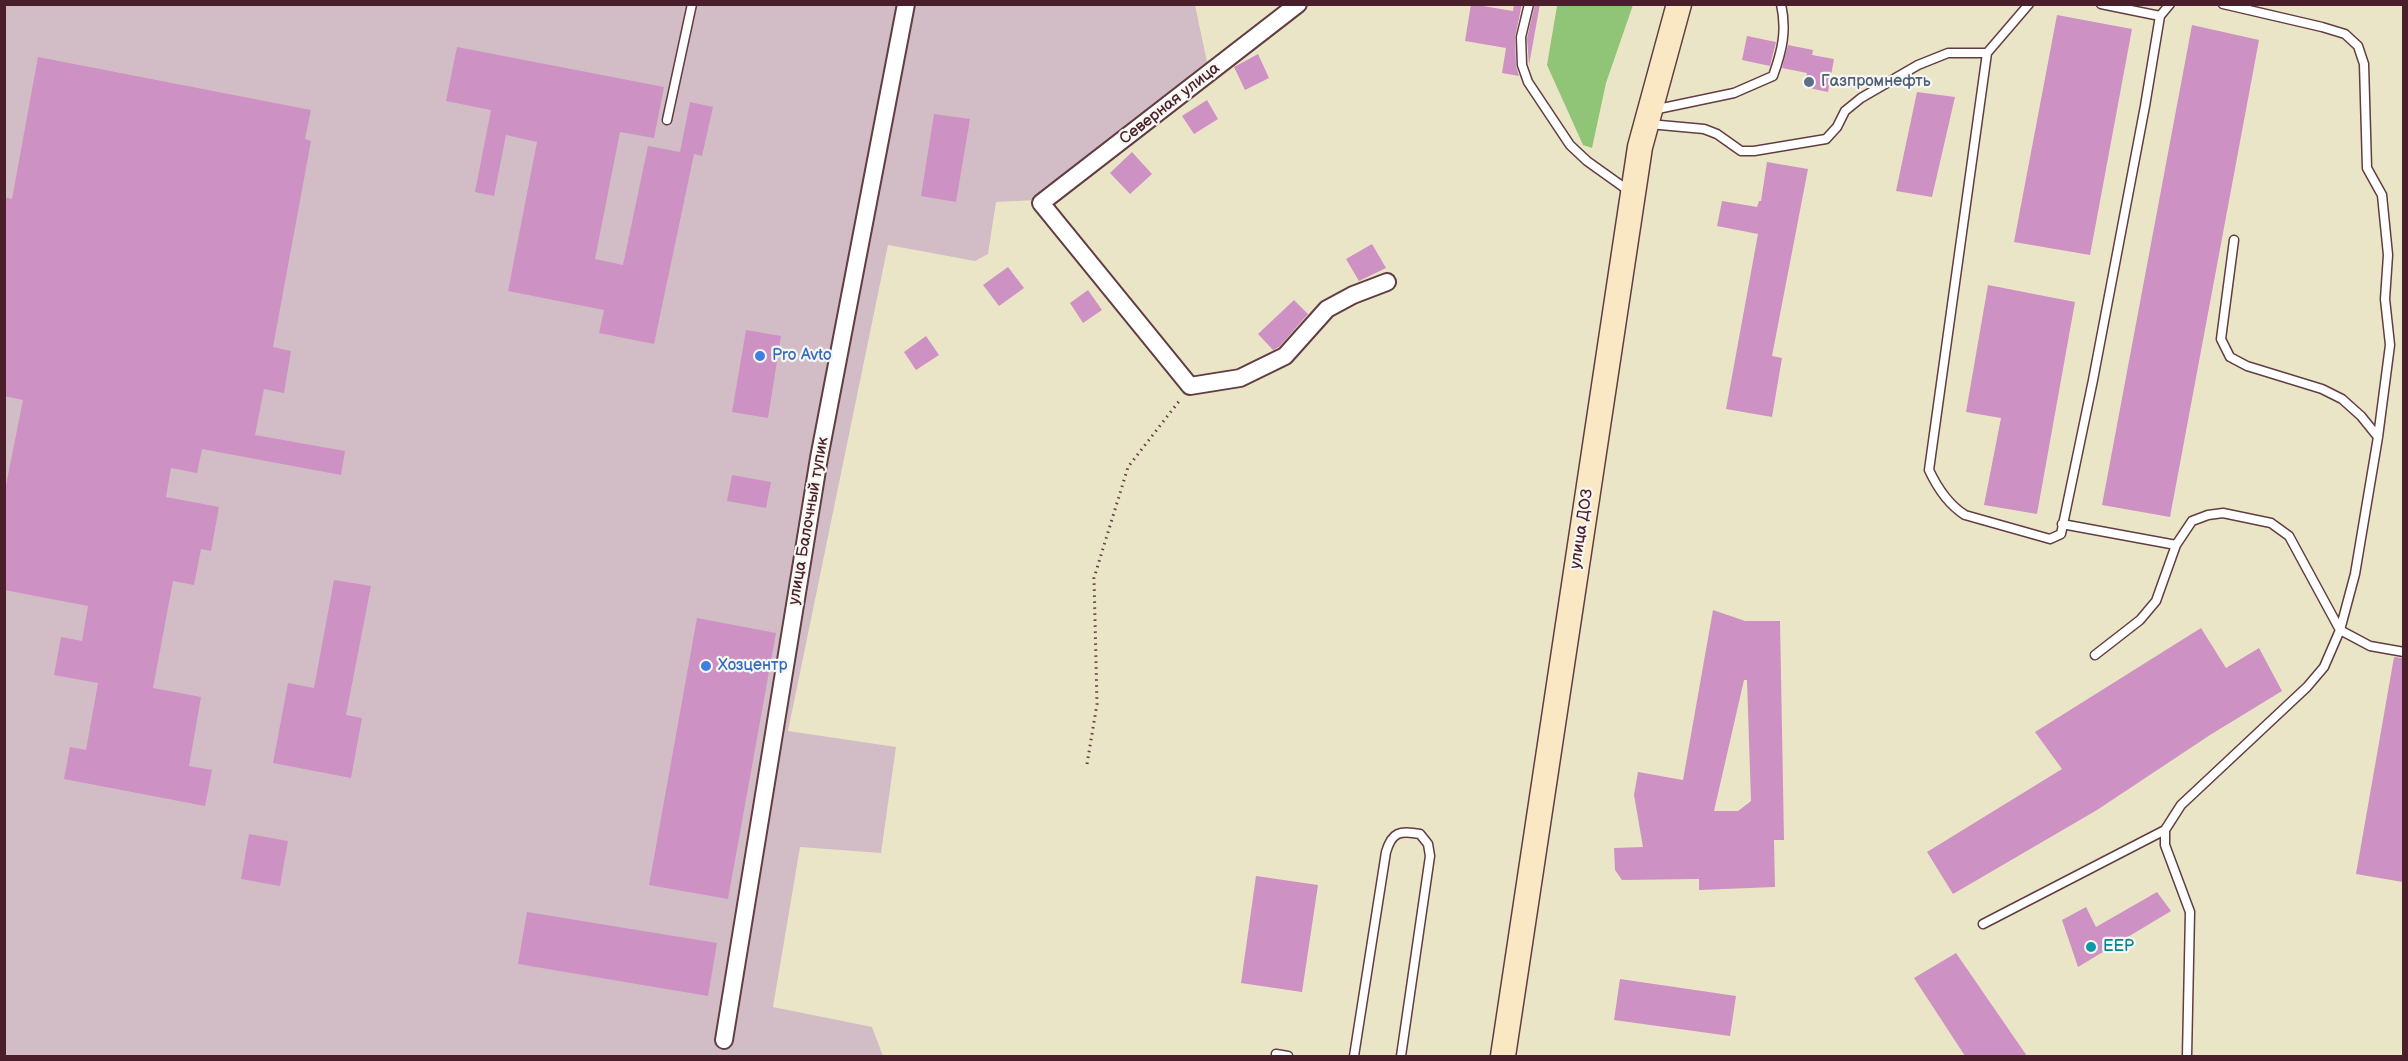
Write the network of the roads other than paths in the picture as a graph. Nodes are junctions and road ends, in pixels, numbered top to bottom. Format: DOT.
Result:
graph roads {
  1 [pos="692,4"];
  2 [pos="906,4"];
  3 [pos="1298,4"];
  4 [pos="1529,4"];
  5 [pos="1679,4"];
  6 [pos="1781,4"];
  7 [pos="2029,4"];
  8 [pos="2101,4"];
  9 [pos="2170,4"];
  10 [pos="2223,4"];
  11 [pos="2160,16"];
  12 [pos="1986,53"];
  13 [pos="1648,117"];
  14 [pos="668,120"];
  15 [pos="1633,193"];
  16 [pos="2234,240"];
  17 [pos="1387,282"];
  18 [pos="2379,437"];
  19 [pos="2062,524"];
  20 [pos="2176,545"];
  21 [pos="2340,630"];
  22 [pos="2403,652"];
  23 [pos="2095,655"];
  24 [pos="2165,830"];
  25 [pos="1983,924"];
  26 [pos="724,1040"];
  27 [pos="1276,1054"];
  28 [pos="1288,1056"];
  29 [pos="1354,1056"];
  30 [pos="1401,1056"];
  31 [pos="1503,1056"];
  32 [pos="2187,1056"];
  1 -- 14 [label="lane"];
  2 -- 26 [label="street, улица Балочный тупик"];
  3 -- 17 [label="street, Северная улица"];
  4 -- 15 [label="lane"];
  5 -- 13 [label="main road, улица ДОЗ"];
  6 -- 13 [label="lane"];
  7 -- 12 [label="lane"];
  8 -- 11 [label="lane"];
  9 -- 11 [label="lane"];
  10 -- 18 [label="lane"];
  11 -- 19 [label="lane"];
  12 -- 13 [label="lane"];
  12 -- 19 [label="lane"];
  13 -- 15 [label="main road, улица ДОЗ"];
  15 -- 31 [label="main road, улица ДОЗ"];
  16 -- 18 [label="lane"];
  18 -- 21 [label="lane"];
  19 -- 20 [label="lane"];
  20 -- 21 [label="lane"];
  20 -- 23 [label="lane"];
  21 -- 22 [label="lane"];
  21 -- 24 [label="lane"];
  24 -- 25 [label="lane"];
  24 -- 32 [label="lane"];
  27 -- 28 [label="lane"];
  29 -- 30 [label="lane"];
}
